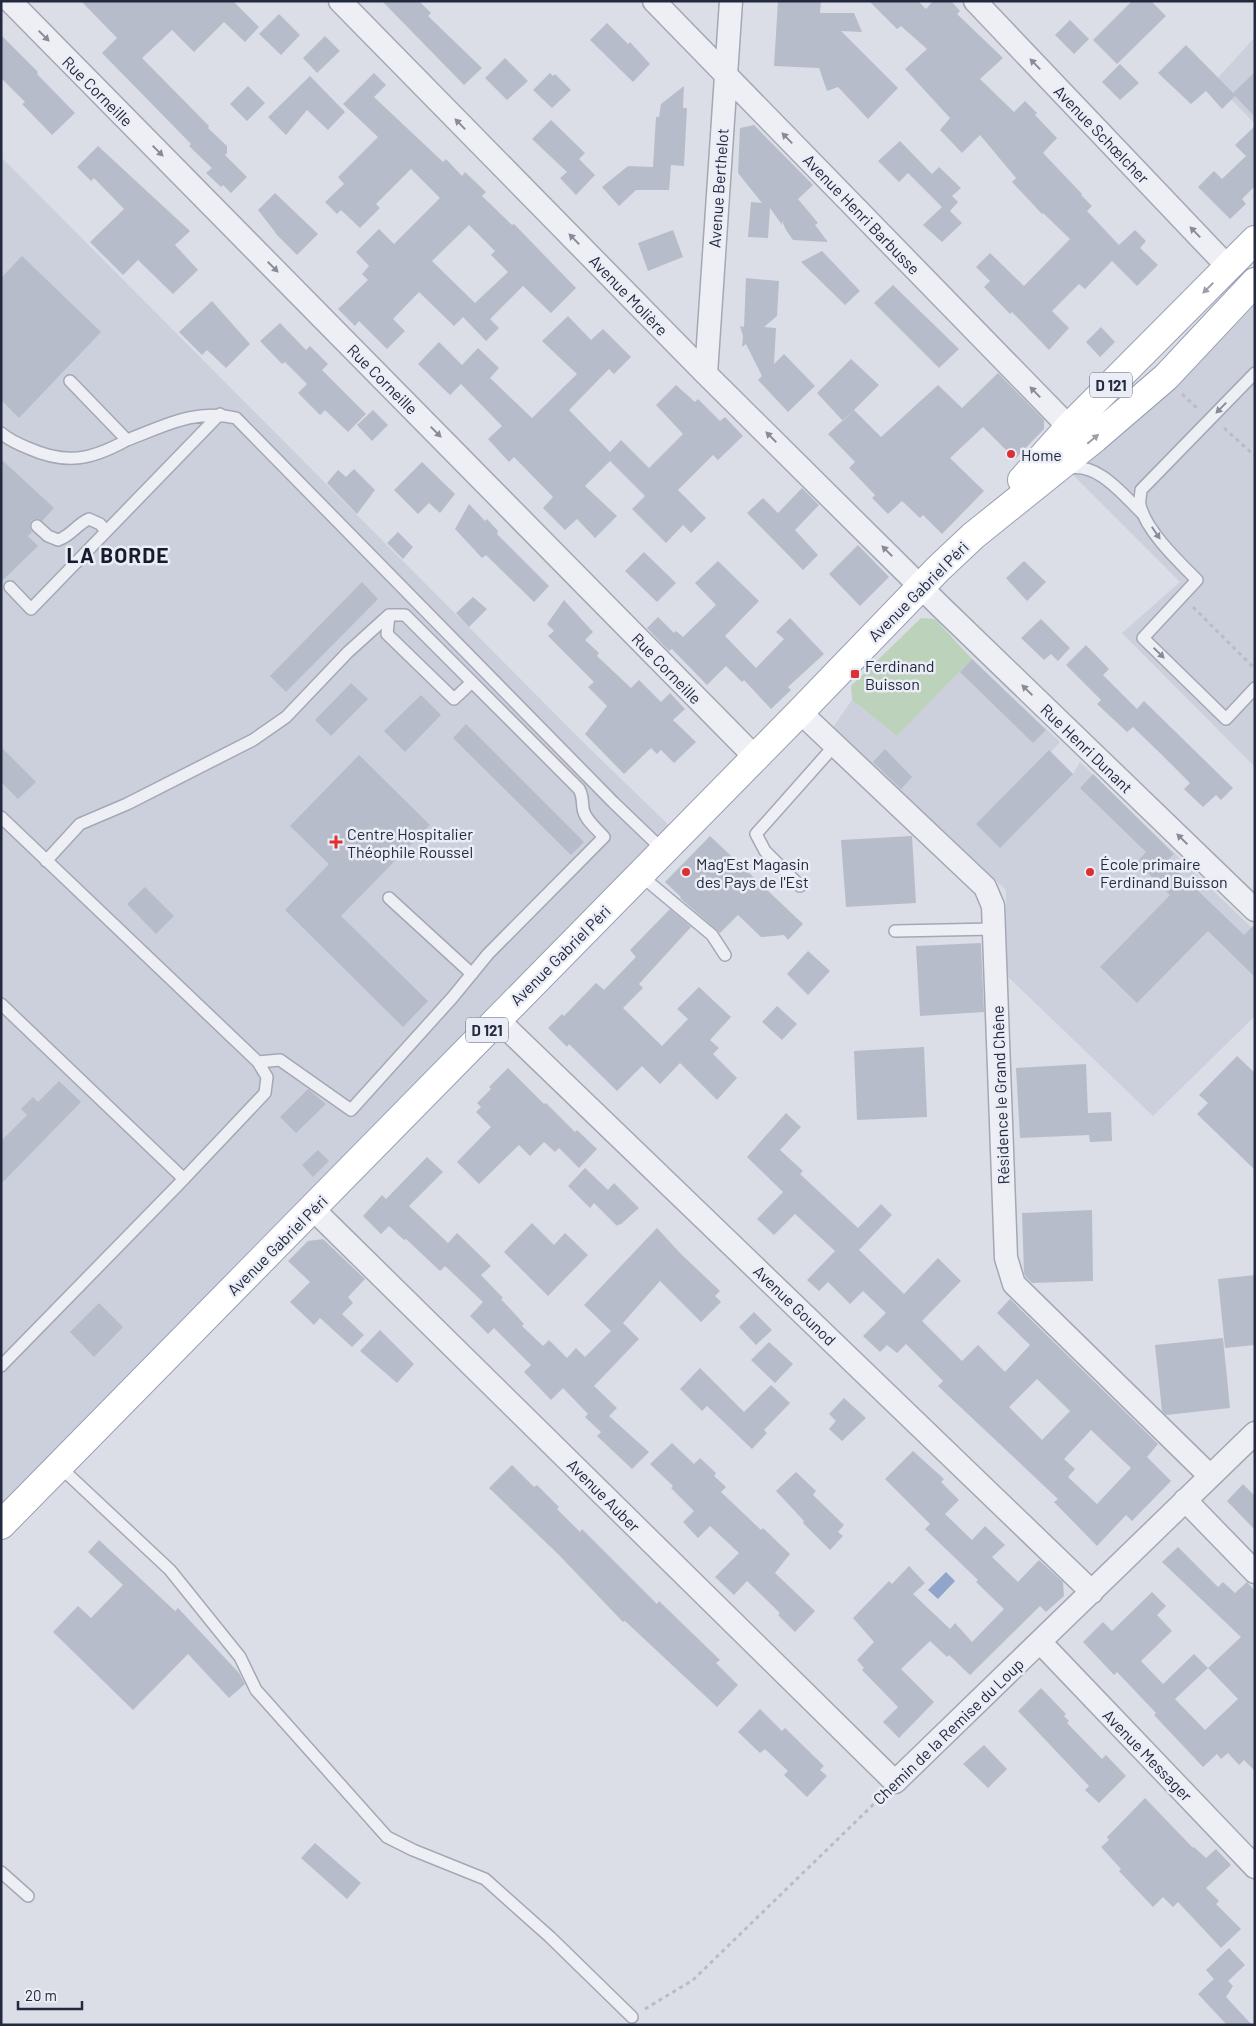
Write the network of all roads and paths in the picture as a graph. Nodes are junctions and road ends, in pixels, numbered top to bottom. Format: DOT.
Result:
graph roads {
  1 [pos="10,1"];
  2 [pos="340,1"];
  3 [pos="654,1"];
  4 [pos="730,1"];
  5 [pos="975,1"];
  6 [pos="725,74"];
  7 [pos="1255,240"];
  8 [pos="1229,268"];
  9 [pos="1255,282"];
  10 [pos="1255,373"];
  11 [pos="706,374"];
  12 [pos="1166,377"];
  13 [pos="70,381"];
  14 [pos="220,414"];
  15 [pos="1209,420"];
  16 [pos="1069,427"];
  17 [pos="1,433"];
  18 [pos="127,440"];
  19 [pos="1255,456"];
  20 [pos="1050,474"];
  21 [pos="1143,514"];
  22 [pos="37,526"];
  23 [pos="106,532"];
  24 [pos="973,536"];
  25 [pos="921,586"];
  26 [pos="10,587"];
  27 [pos="1182,596"];
  28 [pos="389,615"];
  29 [pos="1255,669"];
  30 [pos="472,682"];
  31 [pos="1255,688"];
  32 [pos="800,712"];
  33 [pos="835,746"];
  34 [pos="755,757"];
  35 [pos="1,817"];
  36 [pos="663,850"];
  37 [pos="46,861"];
  38 [pos="639,874"];
  39 [pos="800,886"];
  40 [pos="389,898"];
  41 [pos="1255,910"];
  42 [pos="994,929"];
  43 [pos="895,931"];
  44 [pos="725,955"];
  45 [pos="472,974"];
  46 [pos="1,1004"];
  47 [pos="497,1019"];
  48 [pos="258,1062"];
  49 [pos="184,1179"];
  50 [pos="313,1209"];
  51 [pos="1,1366"];
  52 [pos="1255,1433"];
  53 [pos="59,1466"];
  54 [pos="1210,1476"];
  55 [pos="1185,1500"];
  56 [pos="1,1525"];
  57 [pos="1255,1572"];
  58 [pos="1092,1592"];
  59 [pos="1040,1643"];
  60 [pos="895,1782"];
  61 [pos="1255,1867"];
  62 [pos="1,1872"];
  63 [pos="28,1896"];
  64 [pos="632,2017"];
  1 -- 34 [label="street, Rue Corneille, one-way"];
  11 -- 2 [label="street, Avenue Molière, one-way"];
  3 -- 6 [label="street, Avenue Henri Barbusse"];
  4 -- 6 [label="street, Avenue Berthelot"];
  8 -- 5 [label="street, Avenue Schœlcher, one-way"];
  6 -- 11 [label="street, Avenue Berthelot"];
  16 -- 6 [label="street, Avenue Henri Barbusse, one-way"];
  7 -- 8 [label="main road, Avenue Gabriel Péri / D 121"];
  8 -- 16 [label="main road, Avenue Gabriel Péri / D 121, one-way"];
  9 -- 12 [label="main road, Avenue Gabriel Péri / D 121"];
  10 -- 15 [label="lane, one-way"];
  25 -- 11 [label="street, Avenue Molière, one-way"];
  12 -- 15 [label="path"];
  20 -- 12 [label="main road, Avenue Gabriel Péri / D 121, one-way"];
  13 -- 18 [label="lane"];
  14 -- 18 [label="lane"];
  14 -- 23 [label="lane"];
  14 -- 36 [label="lane"];
  15 -- 19 [label="path"];
  15 -- 21 [label="lane"];
  16 -- 24 [label="main road, Avenue Gabriel Péri / D 121"];
  17 -- 18 [label="lane"];
  20 -- 21 [label="lane"];
  20 -- 24 [label="main road, Avenue Gabriel Péri / D 121"];
  21 -- 27 [label="lane, one-way"];
  22 -- 23 [label="lane"];
  23 -- 26 [label="lane"];
  24 -- 25 [label="main road, Avenue Gabriel Péri / D 121"];
  25 -- 32 [label="main road, Avenue Gabriel Péri / D 121"];
  41 -- 25 [label="street, Rue Henri Dunant, one-way"];
  27 -- 29 [label="path"];
  27 -- 31 [label="lane, one-way"];
  28 -- 30 [label="lane"];
  28 -- 30 [label="lane"];
  28 -- 37 [label="lane"];
  30 -- 45 [label="lane"];
  32 -- 33 [label="street, Résidence le Grand Chêne"];
  32 -- 34 [label="main road, Avenue Gabriel Péri / D 121"];
  33 -- 39 [label="lane"];
  33 -- 42 [label="street, Résidence le Grand Chêne"];
  34 -- 36 [label="main road, Avenue Gabriel Péri / D 121"];
  35 -- 37 [label="lane"];
  36 -- 38 [label="main road, Avenue Gabriel Péri / D 121"];
  37 -- 48 [label="lane"];
  38 -- 44 [label="lane"];
  38 -- 47 [label="main road, Avenue Gabriel Péri / D 121"];
  40 -- 45 [label="lane"];
  42 -- 43 [label="lane"];
  42 -- 54 [label="street, Résidence le Grand Chêne"];
  45 -- 48 [label="lane"];
  46 -- 49 [label="lane"];
  47 -- 50 [label="main road, Avenue Gabriel Péri / D 121"];
  47 -- 58 [label="street, Avenue Gounod"];
  48 -- 49 [label="lane"];
  49 -- 51 [label="lane"];
  50 -- 53 [label="main road, Avenue Gabriel Péri / D 121"];
  50 -- 60 [label="street, Avenue Auber"];
  52 -- 54 [label="street, Chemin de la Remise du Loup"];
  53 -- 56 [label="main road, Avenue Gabriel Péri / D 121"];
  53 -- 64 [label="lane"];
  54 -- 55 [label="street, Chemin de la Remise du Loup"];
  55 -- 57 [label="street"];
  55 -- 58 [label="street, Chemin de la Remise du Loup"];
  58 -- 59 [label="street, Chemin de la Remise du Loup"];
  59 -- 60 [label="street, Chemin de la Remise du Loup"];
  59 -- 61 [label="street, Avenue Messager"];
  60 -- 64 [label="path, Chemin de la Remise du Loup"];
  62 -- 63 [label="lane"];
}
